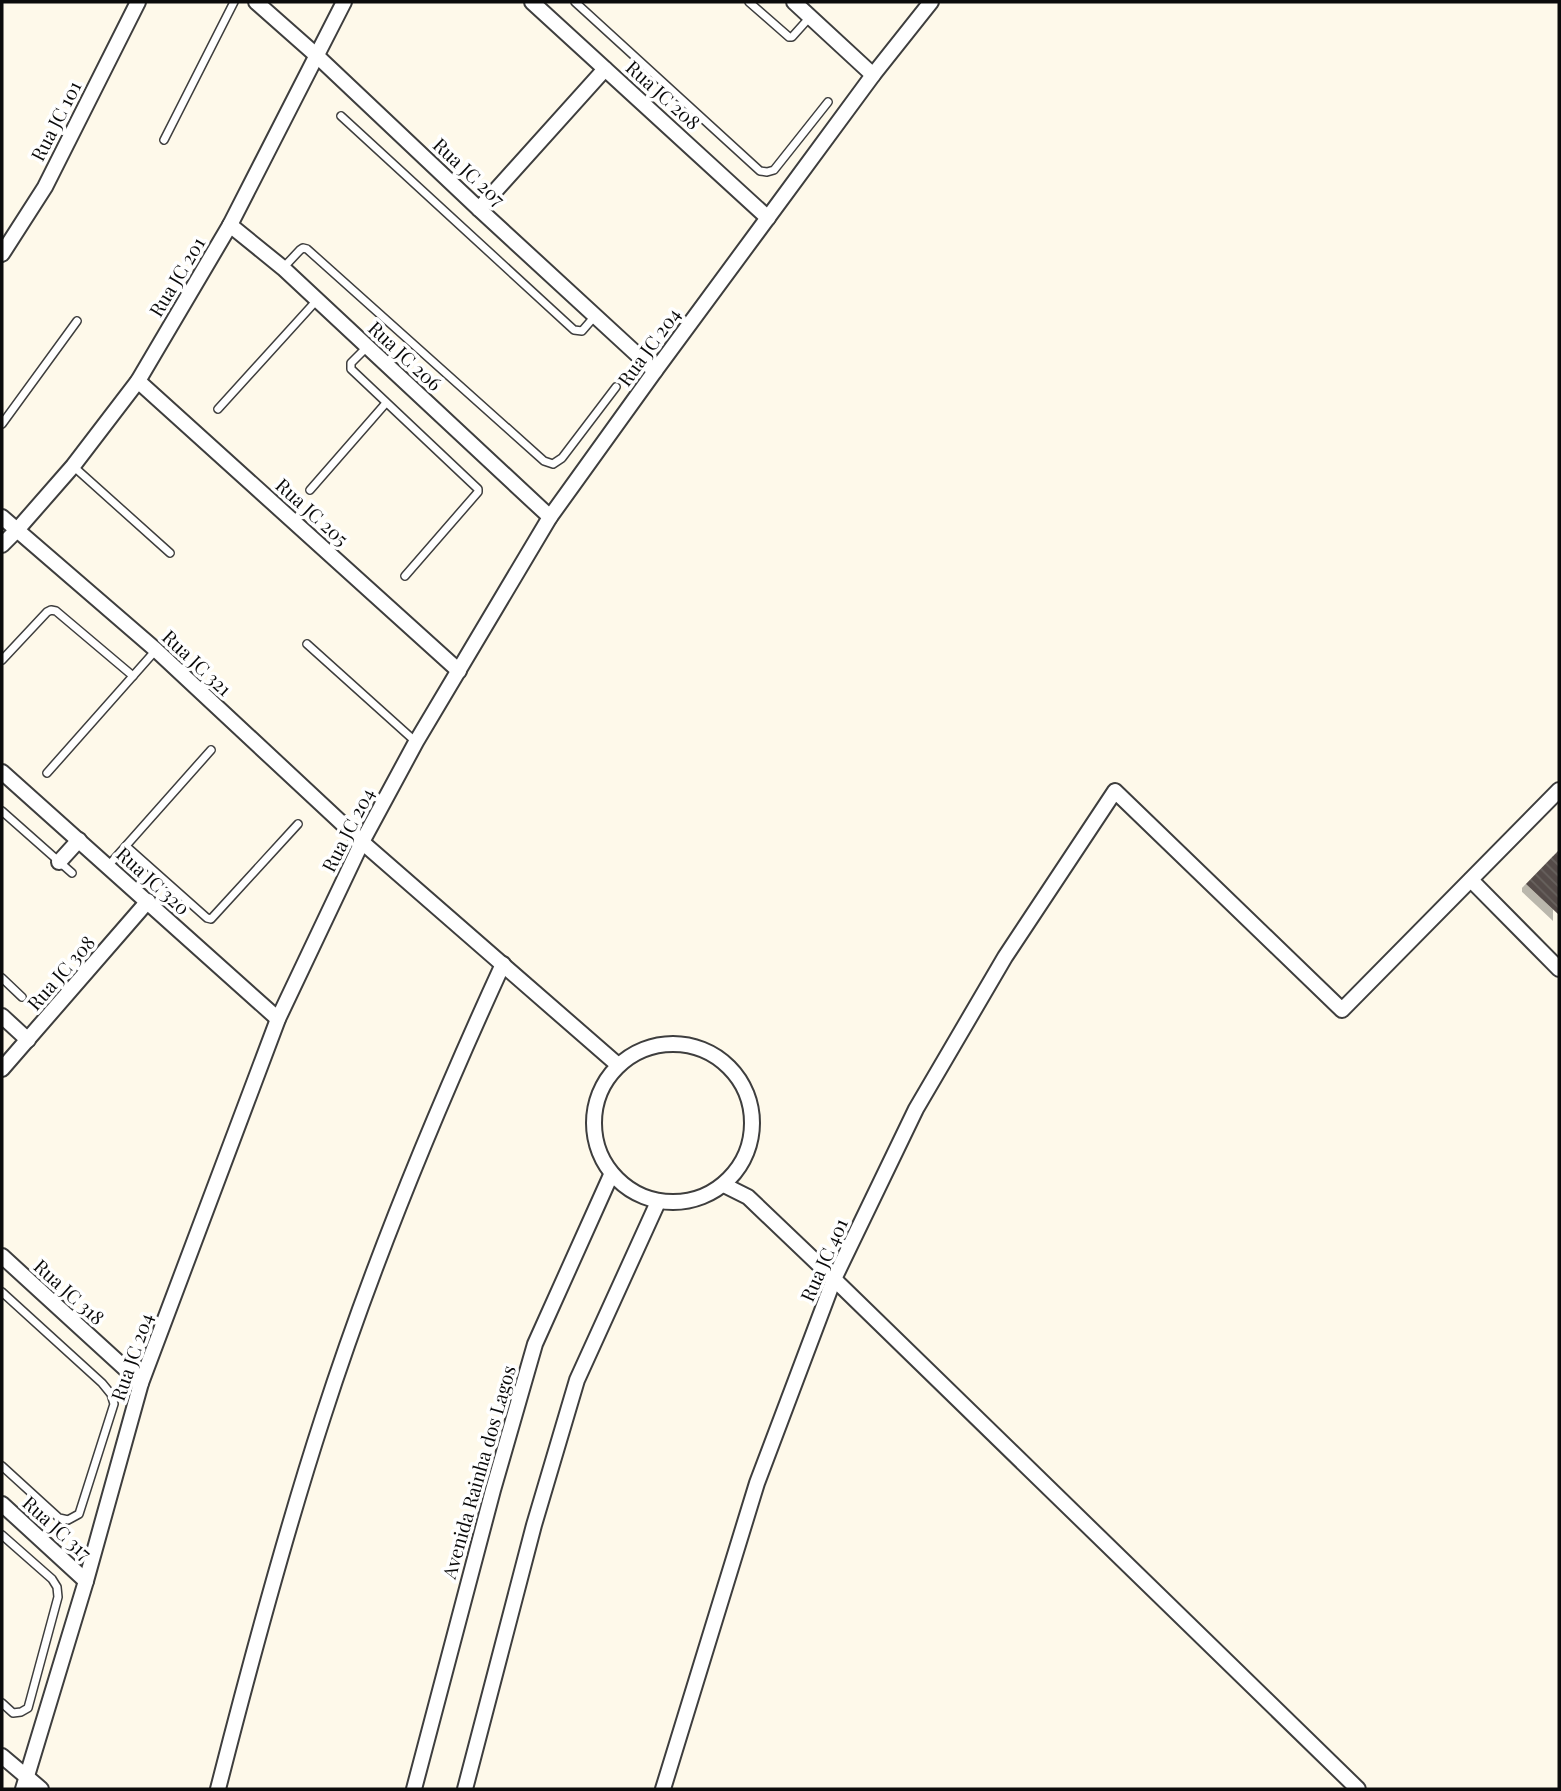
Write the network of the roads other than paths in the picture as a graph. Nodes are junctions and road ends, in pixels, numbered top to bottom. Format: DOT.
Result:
graph roads {
  1 [pos="138,2"];
  2 [pos="234,2"];
  3 [pos="257,2"];
  4 [pos="344,2"];
  5 [pos="532,2"];
  6 [pos="575,2"];
  7 [pos="749,2"];
  8 [pos="793,2"];
  9 [pos="931,2"];
  10 [pos="810,17"];
  11 [pos="316,55"];
  12 [pos="606,69"];
  13 [pos="873,75"];
  14 [pos="828,102"];
  15 [pos="341,116"];
  16 [pos="164,140"];
  17 [pos="479,209"];
  18 [pos="768,218"];
  19 [pos="230,225"];
  20 [pos="2,254"];
  21 [pos="283,268"];
  22 [pos="317,300"];
  23 [pos="596,316"];
  24 [pos="77,321"];
  25 [pos="367,346"];
  26 [pos="655,371"];
  27 [pos="138,381"];
  28 [pos="616,387"];
  29 [pos="386,403"];
  30 [pos="218,409"];
  31 [pos="2,424"];
  32 [pos="73,466"];
  33 [pos="310,490"];
  34 [pos="2,517"];
  35 [pos="550,517"];
  36 [pos="17,530"];
  37 [pos="2,545"];
  38 [pos="170,553"];
  39 [pos="405,576"];
  40 [pos="307,644"];
  41 [pos="156,650"];
  42 [pos="2,660"];
  43 [pos="459,671"];
  44 [pos="134,676"];
  45 [pos="416,742"];
  46 [pos="211,750"];
  47 [pos="2,772"];
  48 [pos="47,773"];
  49 [pos="1559,790"];
  50 [pos="2,811"];
  51 [pos="298,824"];
  52 [pos="79,840"];
  53 [pos="362,842"];
  54 [pos="126,845"];
  55 [pos="59,862"];
  56 [pos="108,866"];
  57 [pos="72,873"];
  58 [pos="1471,880"];
  59 [pos="148,901"];
  60 [pos="503,964"];
  61 [pos="1559,969"];
  62 [pos="2,978"];
  63 [pos="22,997"];
  64 [pos="2,1016"];
  65 [pos="278,1019"];
  66 [pos="28,1040"];
  67 [pos="618,1065"];
  68 [pos="2,1069"];
  69 [pos="611,1175"];
  70 [pos="724,1185"];
  71 [pos="658,1202"];
  72 [pos="2,1256"];
  73 [pos="834,1279"];
  74 [pos="2,1292"];
  75 [pos="141,1383"];
  76 [pos="2,1466"];
  77 [pos="2,1504"];
  78 [pos="2,1535"];
  79 [pos="86,1581"];
  80 [pos="2,1703"];
  81 [pos="2,1756"];
  82 [pos="25,1784"];
  83 [pos="41,1789"];
  84 [pos="218,1789"];
  85 [pos="414,1789"];
  86 [pos="465,1789"];
  87 [pos="663,1789"];
  88 [pos="1358,1789"];
  1 -- 20 [label="street, Rua JC 101"];
  2 -- 16 [label="lane"];
  3 -- 11 [label="street, Rua JC 207"];
  4 -- 11 [label="street, Rua JC 201"];
  5 -- 12 [label="street, Rua JC 208"];
  6 -- 14 [label="lane"];
  7 -- 10 [label="lane"];
  8 -- 10 [label="street"];
  9 -- 13 [label="street, Rua JC 204"];
  10 -- 13 [label="street"];
  11 -- 17 [label="street, Rua JC 207"];
  11 -- 19 [label="street, Rua JC 201"];
  12 -- 17 [label="street"];
  12 -- 18 [label="street, Rua JC 208"];
  13 -- 18 [label="street, Rua JC 204"];
  15 -- 23 [label="lane"];
  17 -- 23 [label="street, Rua JC 207"];
  18 -- 26 [label="street, Rua JC 204"];
  19 -- 21 [label="street, Rua JC 206"];
  19 -- 27 [label="street, Rua JC 201"];
  21 -- 22 [label="street, Rua JC 206"];
  21 -- 28 [label="lane"];
  22 -- 25 [label="street, Rua JC 206"];
  22 -- 30 [label="lane"];
  23 -- 26 [label="street, Rua JC 207"];
  24 -- 31 [label="lane"];
  25 -- 29 [label="lane"];
  25 -- 35 [label="street, Rua JC 206"];
  26 -- 35 [label="street, Rua JC 204"];
  27 -- 32 [label="street, Rua JC 201"];
  27 -- 43 [label="street, Rua JC 205"];
  29 -- 33 [label="lane"];
  29 -- 39 [label="lane"];
  32 -- 36 [label="street, Rua JC 201"];
  32 -- 38 [label="lane"];
  34 -- 36 [label="street, Rua JC 321"];
  35 -- 43 [label="street, Rua JC 204"];
  36 -- 37 [label="street, Rua JC 201"];
  36 -- 41 [label="street, Rua JC 321"];
  40 -- 45 [label="lane"];
  41 -- 44 [label="lane"];
  41 -- 53 [label="street, Rua JC 321"];
  42 -- 44 [label="lane"];
  43 -- 45 [label="street, Rua JC 204"];
  44 -- 48 [label="lane"];
  45 -- 53 [label="street, Rua JC 204"];
  46 -- 54 [label="lane"];
  47 -- 52 [label="street, Rua JC 320"];
  49 -- 58 [label="street"];
  50 -- 55 [label="lane"];
  51 -- 54 [label="lane"];
  52 -- 55 [label="street"];
  52 -- 56 [label="street, Rua JC 320"];
  53 -- 60 [label="street, Rua JC 321"];
  53 -- 65 [label="street, Rua JC 204"];
  54 -- 56 [label="lane"];
  55 -- 57 [label="lane"];
  56 -- 59 [label="street, Rua JC 320"];
  58 -- 61 [label="street"];
  58 -- 73 [label="street, Rua JC 401"];
  59 -- 65 [label="street, Rua JC 320"];
  59 -- 66 [label="street, Rua JC 308"];
  60 -- 67 [label="street, Rua JC 321"];
  60 -- 84 [label="street"];
  62 -- 63 [label="lane"];
  64 -- 66 [label="street"];
  65 -- 75 [label="street, Rua JC 204"];
  66 -- 68 [label="street, Rua JC 308"];
  67 -- 69 [label="street"];
  67 -- 70 [label="street"];
  69 -- 71 [label="street"];
  69 -- 85 [label="street, Avenida Rainha dos Lagos"];
  70 -- 71 [label="street"];
  70 -- 73 [label="street"];
  71 -- 86 [label="street"];
  72 -- 75 [label="street, Rua JC 318"];
  73 -- 87 [label="street, Rua JC 401"];
  73 -- 88 [label="street"];
  74 -- 76 [label="lane"];
  75 -- 79 [label="street, Rua JC 204"];
  77 -- 79 [label="street, Rua JC 317"];
  78 -- 80 [label="lane"];
  79 -- 82 [label="street, Rua JC 204"];
  81 -- 82 [label="street"];
  82 -- 83 [label="street"];
}
